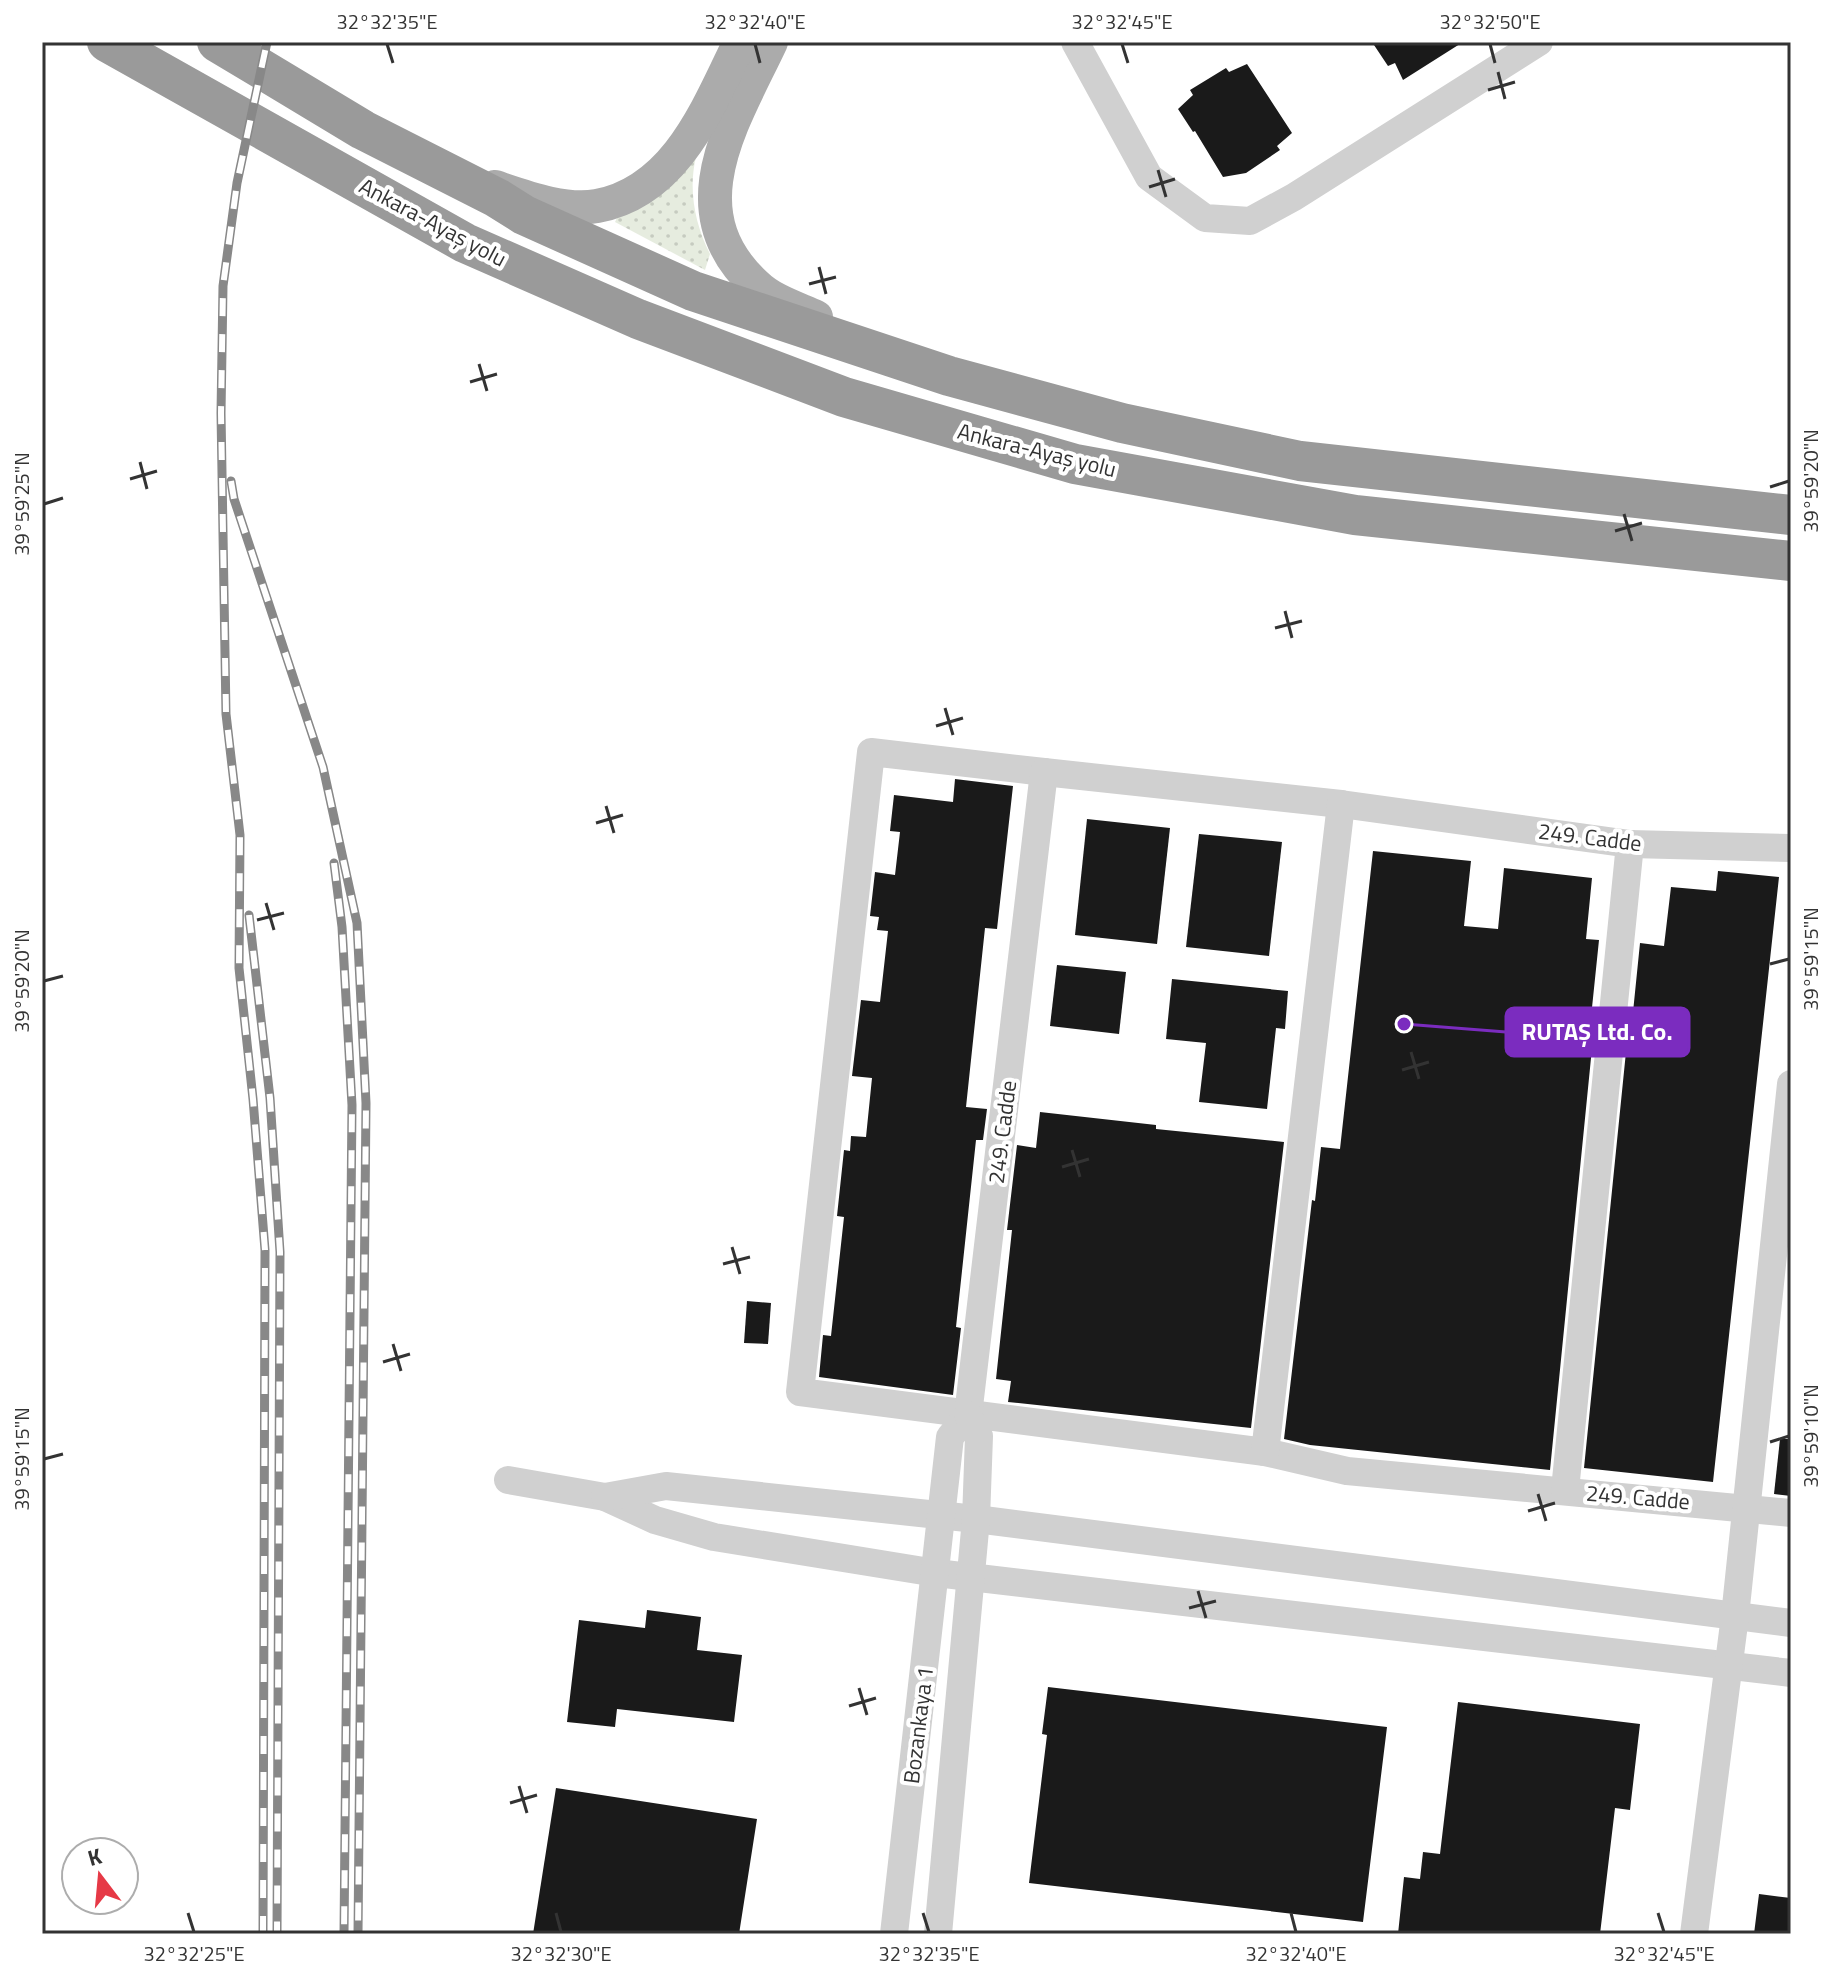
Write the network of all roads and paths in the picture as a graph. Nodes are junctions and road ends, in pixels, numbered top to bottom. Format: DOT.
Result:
graph roads {
  1 [pos="107,42"];
  2 [pos="217,42"];
  3 [pos="740,42"];
  4 [pos="771,42"];
  5 [pos="1075,42"];
  6 [pos="1537,43"];
  7 [pos="713,131"];
  8 [pos="424,161"];
  9 [pos="949,376"];
  10 [pos="1791,515"];
  11 [pos="1791,561"];
  12 [pos="1044,772"];
  13 [pos="1341,804"];
  14 [pos="1630,844"];
  15 [pos="1791,848"];
  16 [pos="1791,1084"];
  17 [pos="968,1415"];
  18 [pos="1265,1452"];
  19 [pos="508,1480"];
  20 [pos="1565,1490"];
  21 [pos="605,1497"];
  22 [pos="1747,1507"];
  23 [pos="1791,1513"];
  24 [pos="941,1517"];
  25 [pos="976,1519"];
  26 [pos="936,1573"];
  27 [pos="971,1578"];
  28 [pos="1735,1616"];
  29 [pos="1791,1623"];
  30 [pos="1727,1666"];
  31 [pos="1791,1673"];
  32 [pos="894,1934"];
  33 [pos="938,1934"];
  34 [pos="1694,1934"];
  1 -- 11 [label="highway, Ankara-Ayaş yolu"];
  2 -- 8 [label="highway"];
  3 -- 7 [label="main road"];
  4 -- 7 [label="main road"];
  5 -- 6 [label="street"];
  7 -- 8 [label="main road"];
  7 -- 9 [label="main road"];
  8 -- 9 [label="highway"];
  9 -- 10 [label="highway"];
  12 -- 13 [label="street, 249. Cadde"];
  12 -- 17 [label="street, 249. Cadde"];
  12 -- 17 [label="street"];
  13 -- 14 [label="street, 249. Cadde"];
  13 -- 18 [label="street"];
  14 -- 15 [label="street, 249. Cadde"];
  14 -- 20 [label="street"];
  16 -- 22 [label="street"];
  17 -- 18 [label="street, 249. Cadde"];
  17 -- 24 [label="street, Bozankaya 1"];
  17 -- 25 [label="street"];
  18 -- 20 [label="street, 249. Cadde"];
  19 -- 21 [label="street"];
  20 -- 22 [label="street, 249. Cadde"];
  21 -- 24 [label="street"];
  21 -- 26 [label="street"];
  22 -- 23 [label="street, 249. Cadde"];
  22 -- 28 [label="street"];
  24 -- 25 [label="street"];
  24 -- 26 [label="street, Bozankaya 1"];
  25 -- 27 [label="street"];
  25 -- 28 [label="street"];
  26 -- 27 [label="street"];
  26 -- 32 [label="street, Bozankaya 1"];
  27 -- 30 [label="street"];
  27 -- 33 [label="street"];
  28 -- 29 [label="street"];
  28 -- 30 [label="street"];
  30 -- 31 [label="street"];
  30 -- 34 [label="street"];
}
